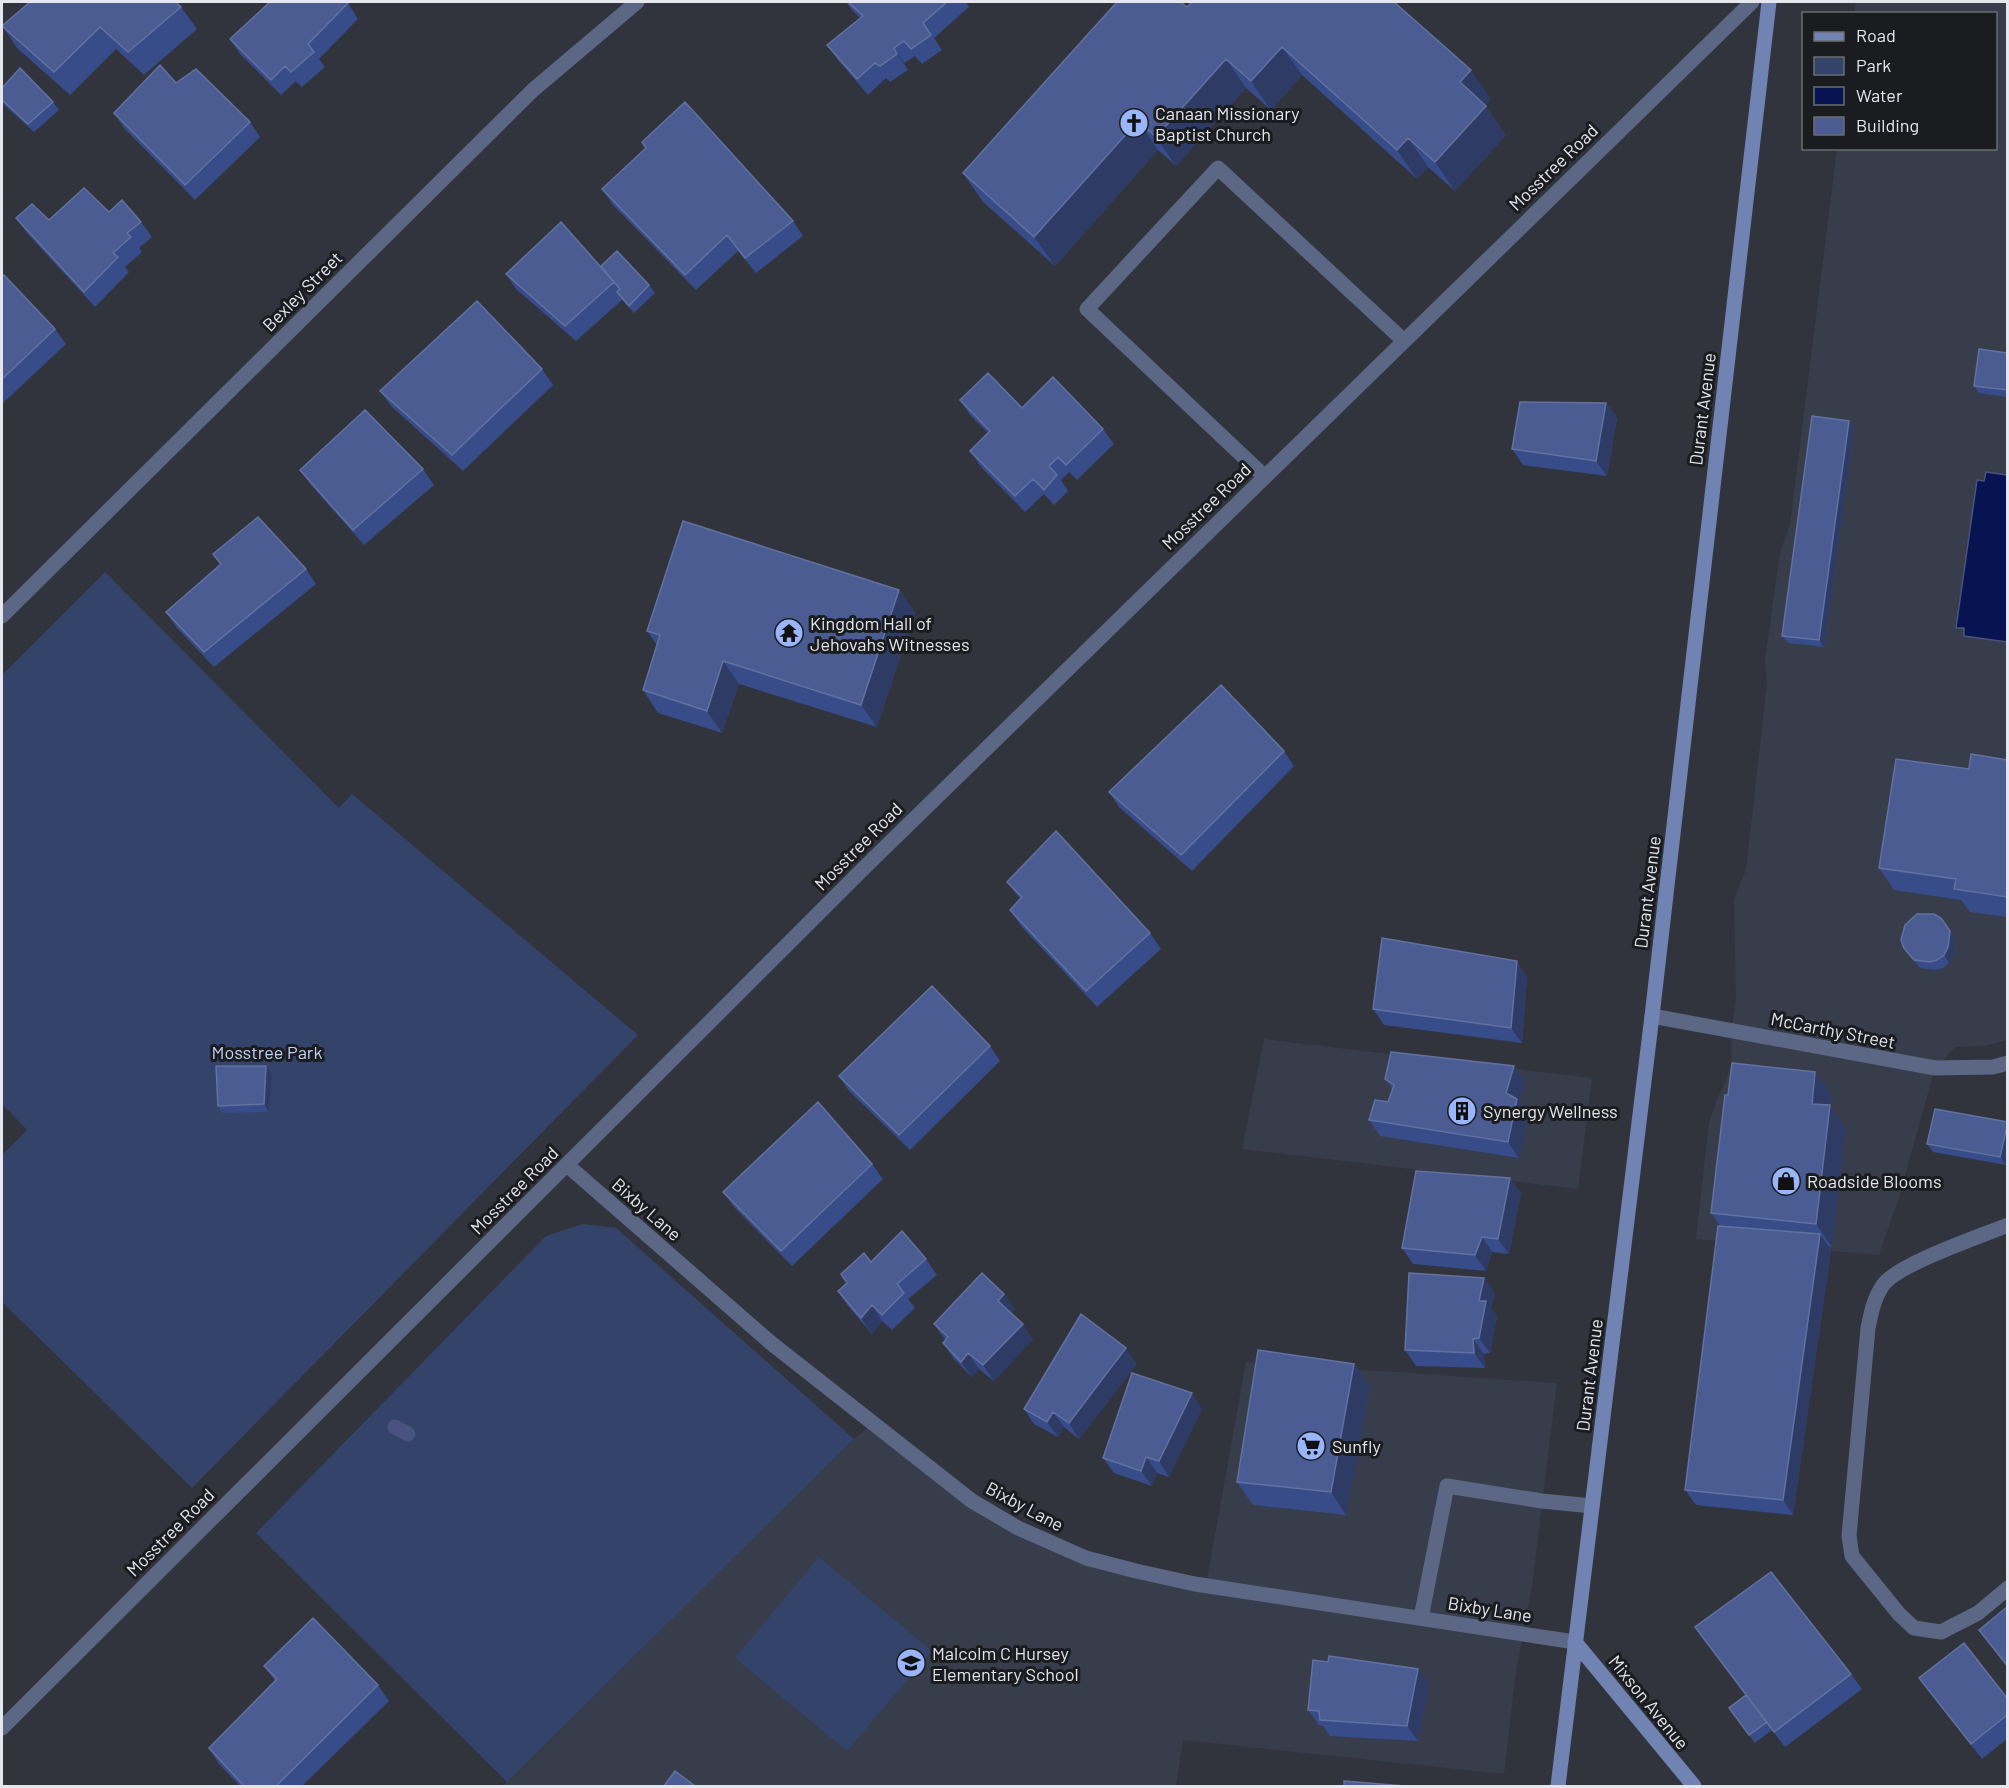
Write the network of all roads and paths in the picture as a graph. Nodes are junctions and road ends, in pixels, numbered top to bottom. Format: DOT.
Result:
graph roads {
  1 [pos="637,2"];
  2 [pos="1752,2"];
  3 [pos="1769,2"];
  4 [pos="1403,340"];
  5 [pos="1264,476"];
  6 [pos="2,616"];
  7 [pos="1652,1016"];
  8 [pos="2007,1063"];
  9 [pos="567,1165"];
  10 [pos="2007,1225"];
  11 [pos="1592,1506"];
  12 [pos="2007,1588"];
  13 [pos="1421,1618"];
  14 [pos="1575,1642"];
  15 [pos="2,1728"];
  16 [pos="1558,1786"];
  17 [pos="1694,1786"];
  1 -- 6 [label="street, Bexley Street"];
  2 -- 4 [label="street, Mosstree Road"];
  3 -- 7 [label="street, Durant Avenue"];
  4 -- 5 [label="street, Mosstree Road"];
  4 -- 5 [label="street"];
  5 -- 9 [label="street, Mosstree Road"];
  7 -- 8 [label="street, McCarthy Street"];
  7 -- 11 [label="street, Durant Avenue"];
  9 -- 13 [label="street, Bixby Lane"];
  9 -- 15 [label="street, Mosstree Road"];
  10 -- 12 [label="street"];
  11 -- 13 [label="street"];
  11 -- 14 [label="street, Durant Avenue"];
  13 -- 14 [label="street, Bixby Lane"];
  14 -- 16 [label="street, Durant Avenue"];
  14 -- 17 [label="street, Mixson Avenue"];
}
